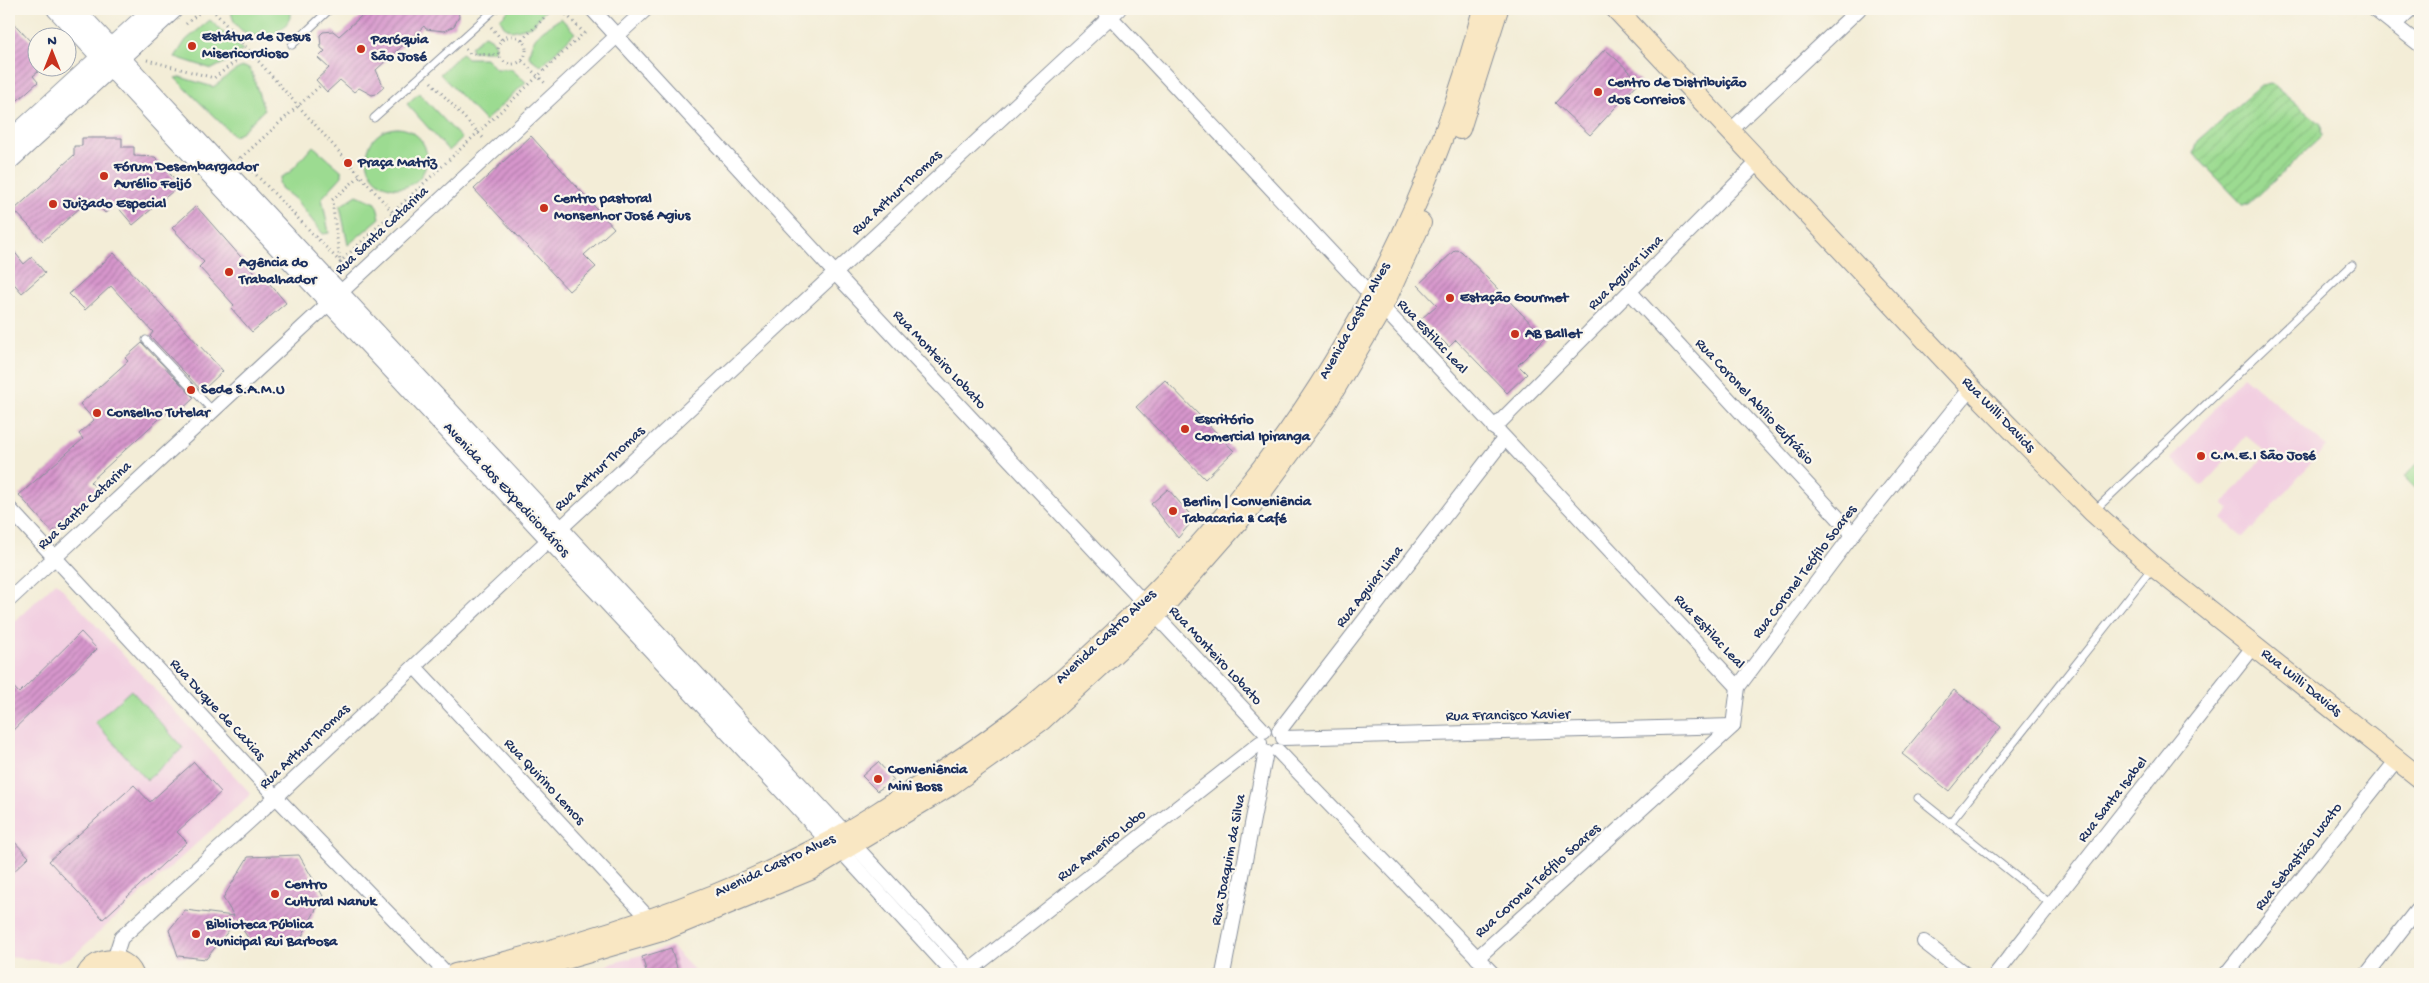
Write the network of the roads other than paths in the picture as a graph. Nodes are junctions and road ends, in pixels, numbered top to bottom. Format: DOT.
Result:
graph roads {
  1 [pos="56,9"];
  2 [pos="75,9"];
  3 [pos="153,9"];
  4 [pos="174,9"];
  5 [pos="330,9"];
  6 [pos="495,9"];
  7 [pos="592,9"];
  8 [pos="646,9"];
  9 [pos="1483,9"];
  10 [pos="1498,9"];
  11 [pos="1616,9"];
  12 [pos="1858,9"];
  13 [pos="2374,9"];
  14 [pos="2411,9"];
  15 [pos="1111,11"];
  16 [pos="2394,25"];
  17 [pos="617,35"];
  18 [pos="292,45"];
  19 [pos="2420,46"];
  20 [pos="111,58"];
  21 [pos="374,118"];
  22 [pos="1730,131"];
  23 [pos="9,141"];
  24 [pos="9,161"];
  25 [pos="1759,161"];
  26 [pos="1436,175"];
  27 [pos="2352,265"];
  28 [pos="835,273"];
  29 [pos="1630,292"];
  30 [pos="335,298"];
  31 [pos="1377,302"];
  32 [pos="146,340"];
  33 [pos="1971,388"];
  34 [pos="212,410"];
  35 [pos="1494,428"];
  36 [pos="1504,439"];
  37 [pos="9,508"];
  38 [pos="2092,512"];
  39 [pos="556,533"];
  40 [pos="1853,534"];
  41 [pos="54,558"];
  42 [pos="2153,566"];
  43 [pos="9,600"];
  44 [pos="1150,610"];
  45 [pos="2254,646"];
  46 [pos="414,667"];
  47 [pos="1738,687"];
  48 [pos="1732,726"];
  49 [pos="1281,735"];
  50 [pos="1267,745"];
  51 [pos="2397,760"];
  52 [pos="2420,778"];
  53 [pos="276,798"];
  54 [pos="1918,798"];
  55 [pos="1950,823"];
  56 [pos="843,843"];
  57 [pos="2052,905"];
  58 [pos="2420,906"];
  59 [pos="655,925"];
  60 [pos="1924,942"];
  61 [pos="1478,958"];
  62 [pos="114,960"];
  63 [pos="969,973"];
  64 [pos="86,974"];
  65 [pos="134,974"];
  66 [pos="446,974"];
  67 [pos="455,974"];
  68 [pos="515,974"];
  69 [pos="954,974"];
  70 [pos="1223,974"];
  71 [pos="1493,974"];
  72 [pos="1965,974"];
  73 [pos="1996,974"];
  74 [pos="2226,974"];
  75 [pos="2367,974"];
  1 -- 20 [label="street, Avenida dos Expedicionários"];
  2 -- 20 [label="street, Avenida dos Expedicionários"];
  3 -- 20 [label="street"];
  4 -- 20 [label="street"];
  5 -- 18 [label="lane"];
  6 -- 21 [label="lane"];
  7 -- 17 [label="street, Rua Monteiro Lobato"];
  8 -- 17 [label="street, Rua Santa Catarina"];
  9 -- 26 [label="main road, Avenida Castro Alves"];
  10 -- 26 [label="main road, Avenida Castro Alves"];
  11 -- 22 [label="main road, Rua Willi Davids"];
  12 -- 22 [label="street"];
  13 -- 16 [label="street"];
  14 -- 16 [label="street"];
  15 -- 28 [label="street, Rua Arthur Thomas"];
  15 -- 31 [label="street, Rua Estilac Leal"];
  16 -- 19 [label="street"];
  17 -- 28 [label="street, Rua Monteiro Lobato"];
  17 -- 30 [label="street, Rua Santa Catarina"];
  20 -- 23 [label="street"];
  20 -- 24 [label="street"];
  20 -- 30 [label="street, Avenida dos Expedicionários"];
  22 -- 25 [label="main road, Rua Willi Davids"];
  25 -- 29 [label="street, Rua Aguiar Lima"];
  25 -- 33 [label="main road, Rua Willi Davids"];
  26 -- 31 [label="main road, Avenida Castro Alves"];
  27 -- 38 [label="lane"];
  28 -- 39 [label="street, Rua Arthur Thomas"];
  28 -- 44 [label="street, Rua Monteiro Lobato"];
  29 -- 35 [label="street, Rua Aguiar Lima"];
  29 -- 40 [label="street, Rua Coronel Abílio Eufrásio"];
  30 -- 34 [label="street, Rua Santa Catarina"];
  30 -- 39 [label="street, Avenida dos Expedicionários"];
  31 -- 35 [label="street, Rua Estilac Leal"];
  31 -- 44 [label="main road, Avenida Castro Alves"];
  32 -- 34 [label="lane"];
  33 -- 38 [label="main road, Rua Willi Davids"];
  33 -- 40 [label="street, Rua Coronel Teófilo Soares"];
  34 -- 41 [label="street, Rua Santa Catarina"];
  35 -- 36 [label="street, Rua Estilac Leal"];
  36 -- 47 [label="street, Rua Estilac Leal"];
  36 -- 49 [label="street, Rua Aguiar Lima"];
  37 -- 41 [label="street, Rua Duque de Caxias"];
  38 -- 42 [label="main road, Rua Willi Davids"];
  39 -- 46 [label="street, Rua Arthur Thomas"];
  39 -- 56 [label="street, Avenida dos Expedicionários"];
  40 -- 47 [label="street, Rua Coronel Teófilo Soares"];
  41 -- 43 [label="street, Rua Santa Catarina"];
  41 -- 53 [label="street, Rua Duque de Caxias"];
  42 -- 45 [label="main road, Rua Willi Davids"];
  42 -- 55 [label="lane"];
  44 -- 50 [label="street, Rua Monteiro Lobato"];
  44 -- 56 [label="main road, Avenida Castro Alves"];
  45 -- 51 [label="main road, Rua Willi Davids"];
  45 -- 57 [label="street, Rua Santa Isabel"];
  46 -- 53 [label="street, Rua Arthur Thomas"];
  46 -- 59 [label="street, Rua Quirino Lemos"];
  47 -- 48 [label="street, Rua Coronel Teófilo Soares"];
  48 -- 49 [label="street, Rua Francisco Xavier"];
  48 -- 61 [label="street, Rua Coronel Teófilo Soares"];
  49 -- 50 [label="street, Rua Francisco Xavier"];
  49 -- 50 [label="street, Rua Aguiar Lima"];
  50 -- 61 [label="street, Rua Monteiro Lobato"];
  50 -- 63 [label="street, Rua Americo Lobo"];
  50 -- 70 [label="street, Rua Joaquim da Silva"];
  51 -- 52 [label="main road, Rua Willi Davids"];
  51 -- 74 [label="street, Rua Sebastião Lucato"];
  53 -- 62 [label="street, Rua Arthur Thomas"];
  53 -- 66 [label="street, Rua Duque de Caxias"];
  54 -- 55 [label="lane"];
  55 -- 57 [label="lane"];
  56 -- 59 [label="main road, Avenida Castro Alves"];
  56 -- 63 [label="street, Avenida dos Expedicionários"];
  56 -- 69 [label="street, Avenida dos Expedicionários"];
  57 -- 73 [label="street, Rua Santa Isabel"];
  58 -- 75 [label="street"];
  59 -- 67 [label="main road, Avenida Castro Alves"];
  59 -- 68 [label="main road, Avenida Castro Alves"];
  60 -- 72 [label="street"];
  61 -- 71 [label="street, Rua Monteiro Lobato"];
  62 -- 64 [label="main road"];
  62 -- 65 [label="main road"];
}
